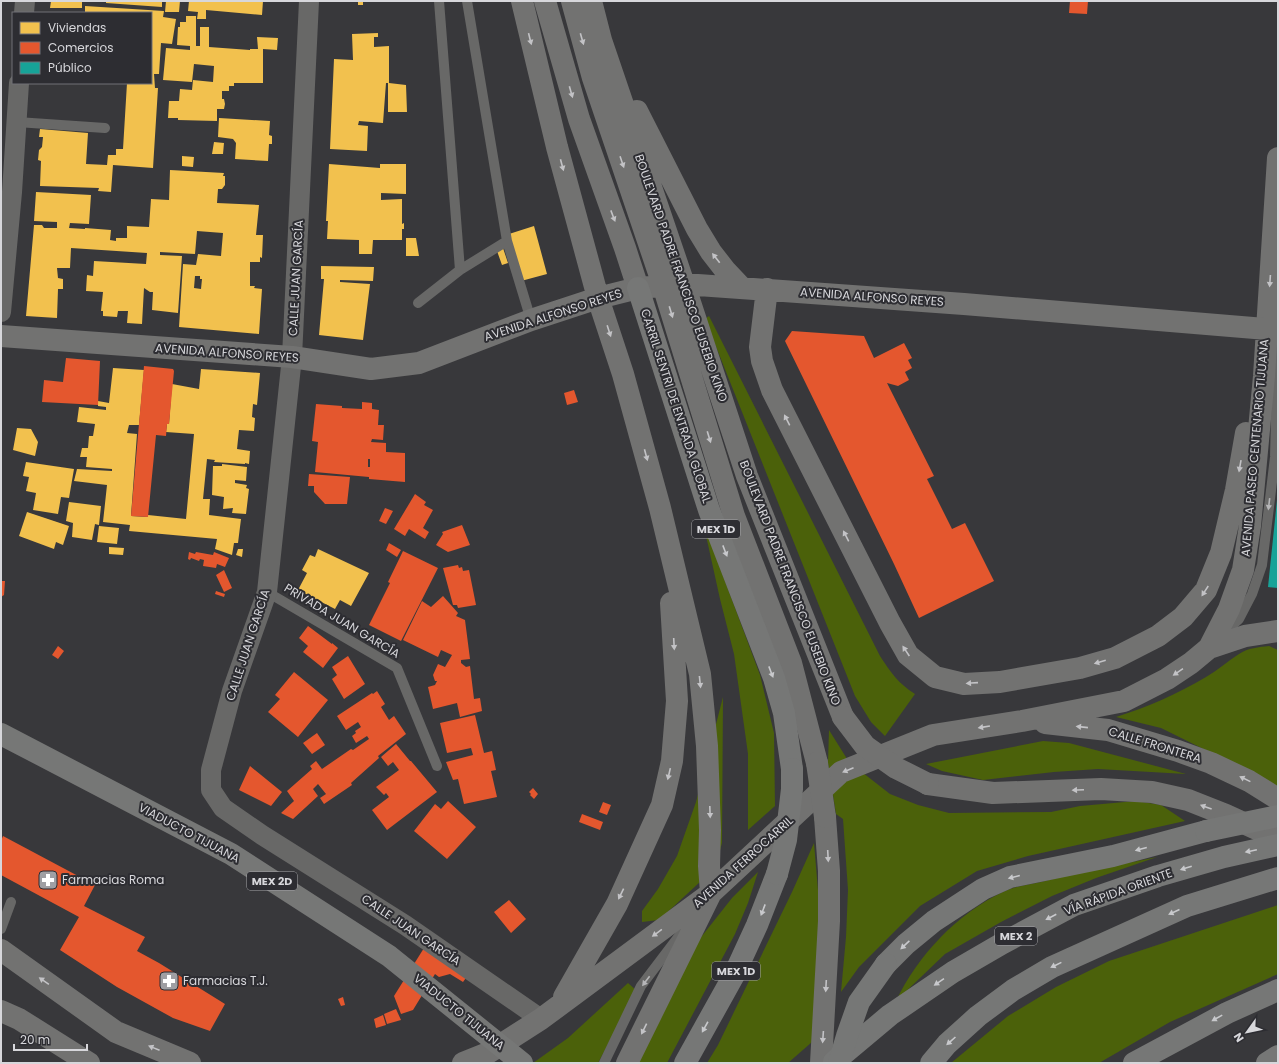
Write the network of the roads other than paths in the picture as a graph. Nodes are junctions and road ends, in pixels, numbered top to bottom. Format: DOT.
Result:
graph roads {
  1 [pos="25,1"];
  2 [pos="309,1"];
  3 [pos="439,1"];
  4 [pos="467,1"];
  5 [pos="522,1"];
  6 [pos="546,1"];
  7 [pos="572,1"];
  8 [pos="591,1"];
  9 [pos="24,12"];
  10 [pos="601,40"];
  11 [pos="19,84"];
  12 [pos="17,122"];
  13 [pos="105,128"];
  14 [pos="1278,158"];
  15 [pos="507,240"];
  16 [pos="460,270"];
  17 [pos="674,284"];
  18 [pos="638,288"];
  19 [pos="742,288"];
  20 [pos="767,289"];
  21 [pos="598,298"];
  22 [pos="418,303"];
  23 [pos="1,312"];
  24 [pos="531,320"];
  25 [pos="1274,333"];
  26 [pos="1,336"];
  27 [pos="292,357"];
  28 [pos="1264,376"];
  29 [pos="660,508"];
  30 [pos="267,592"];
  31 [pos="1278,631"];
  32 [pos="1209,648"];
  33 [pos="1022,721"];
  34 [pos="1,734"];
  35 [pos="1,744"];
  36 [pos="437,766"];
  37 [pos="1278,799"];
  38 [pos="1278,816"];
  39 [pos="1278,844"];
  40 [pos="1278,878"];
  41 [pos="711,893"];
  42 [pos="12,902"];
  43 [pos="1,929"];
  44 [pos="1,950"];
  45 [pos="1278,990"];
  46 [pos="559,1005"];
  47 [pos="1,1010"];
  48 [pos="541,1019"];
  49 [pos="1278,1056"];
  50 [pos="83,1062"];
  51 [pos="190,1063"];
  52 [pos="463,1063"];
  53 [pos="513,1063"];
  54 [pos="522,1063"];
  55 [pos="604,1063"];
  56 [pos="627,1063"];
  57 [pos="685,1063"];
  58 [pos="821,1063"];
  59 [pos="833,1063"];
  60 [pos="840,1063"];
  61 [pos="931,1063"];
  62 [pos="1134,1063"];
  63 [pos="1267,1063"];
  1 -- 9 [label="street"];
  2 -- 27 [label="street, CALLE JUAN GARCÍA"];
  3 -- 16 [label="lane"];
  4 -- 15 [label="lane"];
  5 -- 21 [label="main road, one-way"];
  6 -- 18 [label="main road, one-way"];
  7 -- 17 [label="main road, one-way"];
  8 -- 10 [label="main road, BOULEVARD PADRE FRANCISCO EUSEBIO KINO"];
  10 -- 17 [label="main road, BOULEVARD PADRE FRANCISCO EUSEBIO KINO"];
  19 -- 10 [label="main road, one-way"];
  11 -- 12 [label="street"];
  12 -- 13 [label="lane"];
  12 -- 23 [label="street"];
  14 -- 25 [label="main road, AVENIDA PASEO CENTENARIO TIJUANA, one-way"];
  15 -- 16 [label="lane"];
  15 -- 24 [label="lane"];
  16 -- 22 [label="lane"];
  17 -- 18 [label="main road, AVENIDA ALFONSO REYES"];
  17 -- 19 [label="main road, AVENIDA ALFONSO REYES"];
  39 -- 17 [label="main road, BOULEVARD PADRE FRANCISCO EUSEBIO KINO, one-way, bridge"];
  17 -- 58 [label="main road, one-way, bridge"];
  18 -- 21 [label="main road, AVENIDA ALFONSO REYES"];
  18 -- 57 [label="highway, CARRIL SENTRI DE ENTRADA GLOBAL / MEX 1D, one-way, bridge"];
  19 -- 20 [label="main road, AVENIDA ALFONSO REYES"];
  20 -- 25 [label="main road, AVENIDA ALFONSO REYES"];
  28 -- 20 [label="main road, one-way"];
  21 -- 24 [label="main road, AVENIDA ALFONSO REYES"];
  21 -- 29 [label="main road, one-way"];
  24 -- 27 [label="main road, AVENIDA ALFONSO REYES"];
  25 -- 28 [label="main road, AVENIDA PASEO CENTENARIO TIJUANA"];
  25 -- 32 [label="lane, one-way"];
  26 -- 27 [label="main road, AVENIDA ALFONSO REYES"];
  27 -- 30 [label="street, CALLE JUAN GARCÍA"];
  28 -- 32 [label="main road, AVENIDA PASEO CENTENARIO TIJUANA"];
  29 -- 41 [label="main road, one-way"];
  29 -- 46 [label="main road, one-way"];
  30 -- 36 [label="lane, PRIVADA JUAN GARCÍA"];
  30 -- 48 [label="street, CALLE JUAN GARCÍA"];
  31 -- 32 [label="main road"];
  32 -- 33 [label="main road, AVENIDA PASEO CENTENARIO TIJUANA, one-way"];
  37 -- 33 [label="main road, CALLE FRONTERA, one-way"];
  33 -- 41 [label="main road, AVENIDA FERROCARRIL, one-way"];
  34 -- 54 [label="highway, VIADUCTO TIJUANA / MEX 2D, bridge"];
  35 -- 53 [label="highway, VIADUCTO TIJUANA / MEX 2D"];
  38 -- 60 [label="highway, one-way, bridge"];
  39 -- 59 [label="highway, VÍA RÁPIDA ORIENTE / MEX 2, one-way"];
  40 -- 61 [label="highway, one-way"];
  41 -- 46 [label="main road, AVENIDA FERROCARRIL, one-way"];
  41 -- 55 [label="lane, one-way"];
  41 -- 56 [label="main road, one-way"];
  42 -- 43 [label="lane"];
  51 -- 44 [label="main road, one-way"];
  45 -- 62 [label="highway, one-way"];
  46 -- 48 [label="main road, AVENIDA FERROCARRIL"];
  47 -- 50 [label="main road"];
  48 -- 52 [label="main road, AVENIDA FERROCARRIL"];
  49 -- 63 [label="highway"];
}
